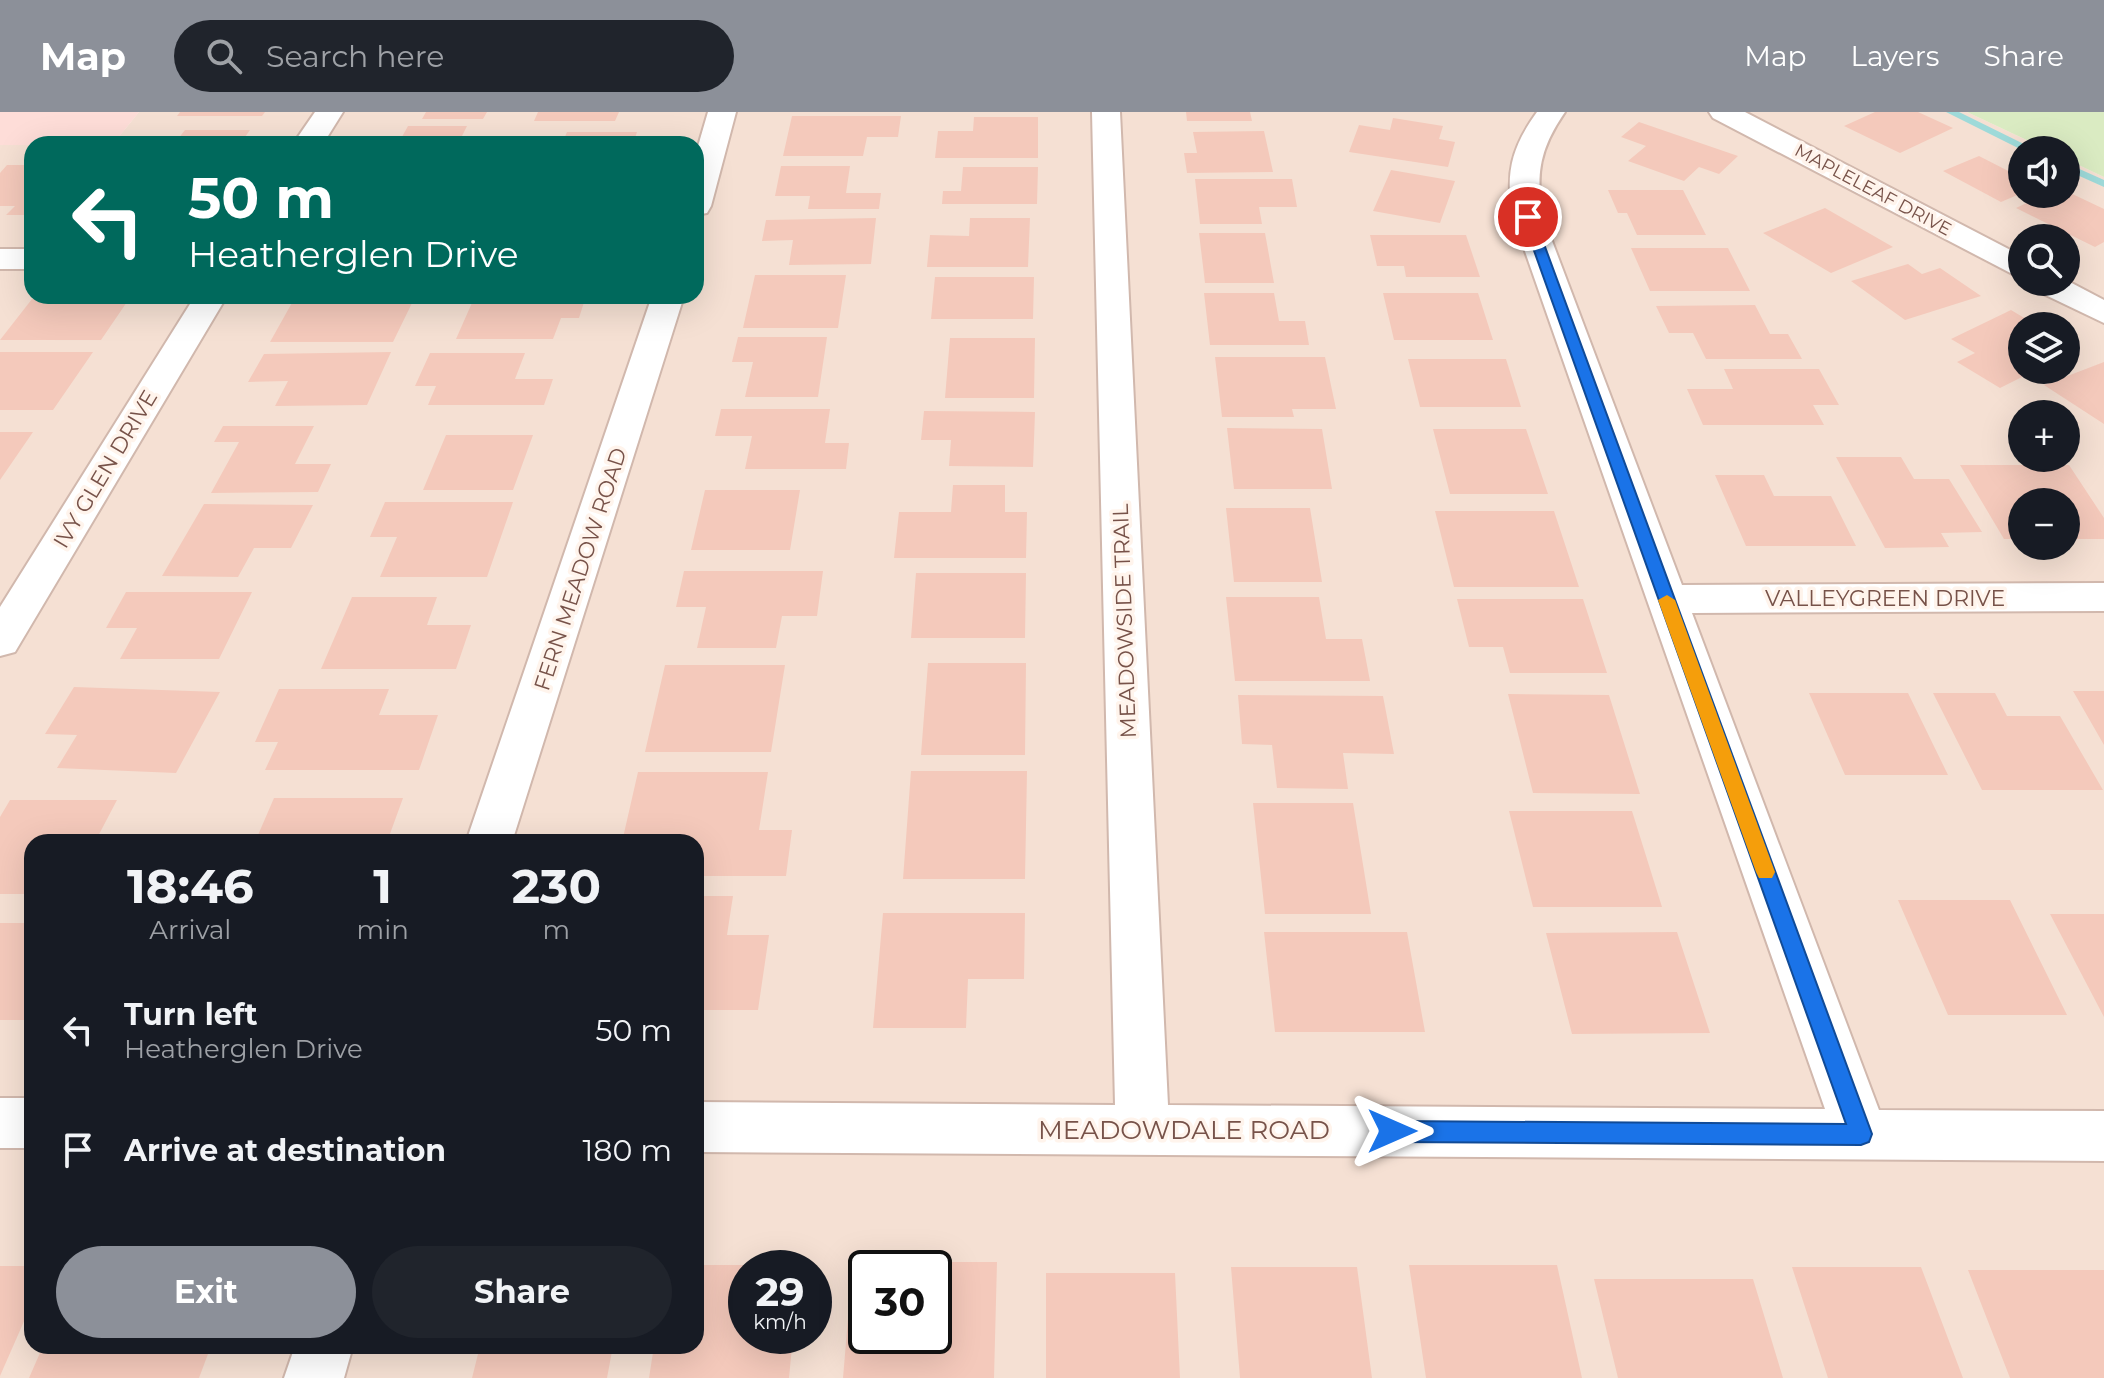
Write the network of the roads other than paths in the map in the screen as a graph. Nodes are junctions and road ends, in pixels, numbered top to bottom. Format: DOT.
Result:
graph roads {
  1 [pos="329,112"];
  2 [pos="722,112"];
  3 [pos="1106,112"];
  4 [pos="1551,112"];
  5 [pos="1723,112"];
  6 [pos="313,136"];
  7 [pos="704,177"];
  8 [pos="0,259"];
  9 [pos="24,259"];
  10 [pos="2008,262"];
  11 [pos="2072,296"];
  12 [pos="206,304"];
  13 [pos="665,304"];
  14 [pos="2104,313"];
  15 [pos="2104,597"];
  16 [pos="1666,599"];
  17 [pos="0,641"];
  18 [pos="492,834"];
  19 [pos="0,1123"];
  20 [pos="24,1123"];
  21 [pos="704,1127"];
  22 [pos="1142,1129"];
  23 [pos="1861,1134"];
  24 [pos="2104,1136"];
  25 [pos="322,1354"];
  26 [pos="314,1378"];
  1 -- 6 [label="street"];
  2 -- 7 [label="street"];
  3 -- 22 [label="street, MEADOWSIDE TRAIL"];
  4 -- 16 [label="street"];
  5 -- 10 [label="street, MAPLELEAF DRIVE"];
  8 -- 9 [label="street"];
  11 -- 14 [label="street"];
  12 -- 17 [label="street, IVY GLEN DRIVE"];
  13 -- 18 [label="street, FERN MEADOW ROAD"];
  15 -- 16 [label="street, VALLEYGREEN DRIVE"];
  16 -- 23 [label="street"];
  19 -- 20 [label="street"];
  21 -- 22 [label="street, MEADOWDALE ROAD"];
  22 -- 23 [label="street, MEADOWDALE ROAD"];
  23 -- 24 [label="street, MEADOWDALE ROAD"];
  25 -- 26 [label="street"];
}
